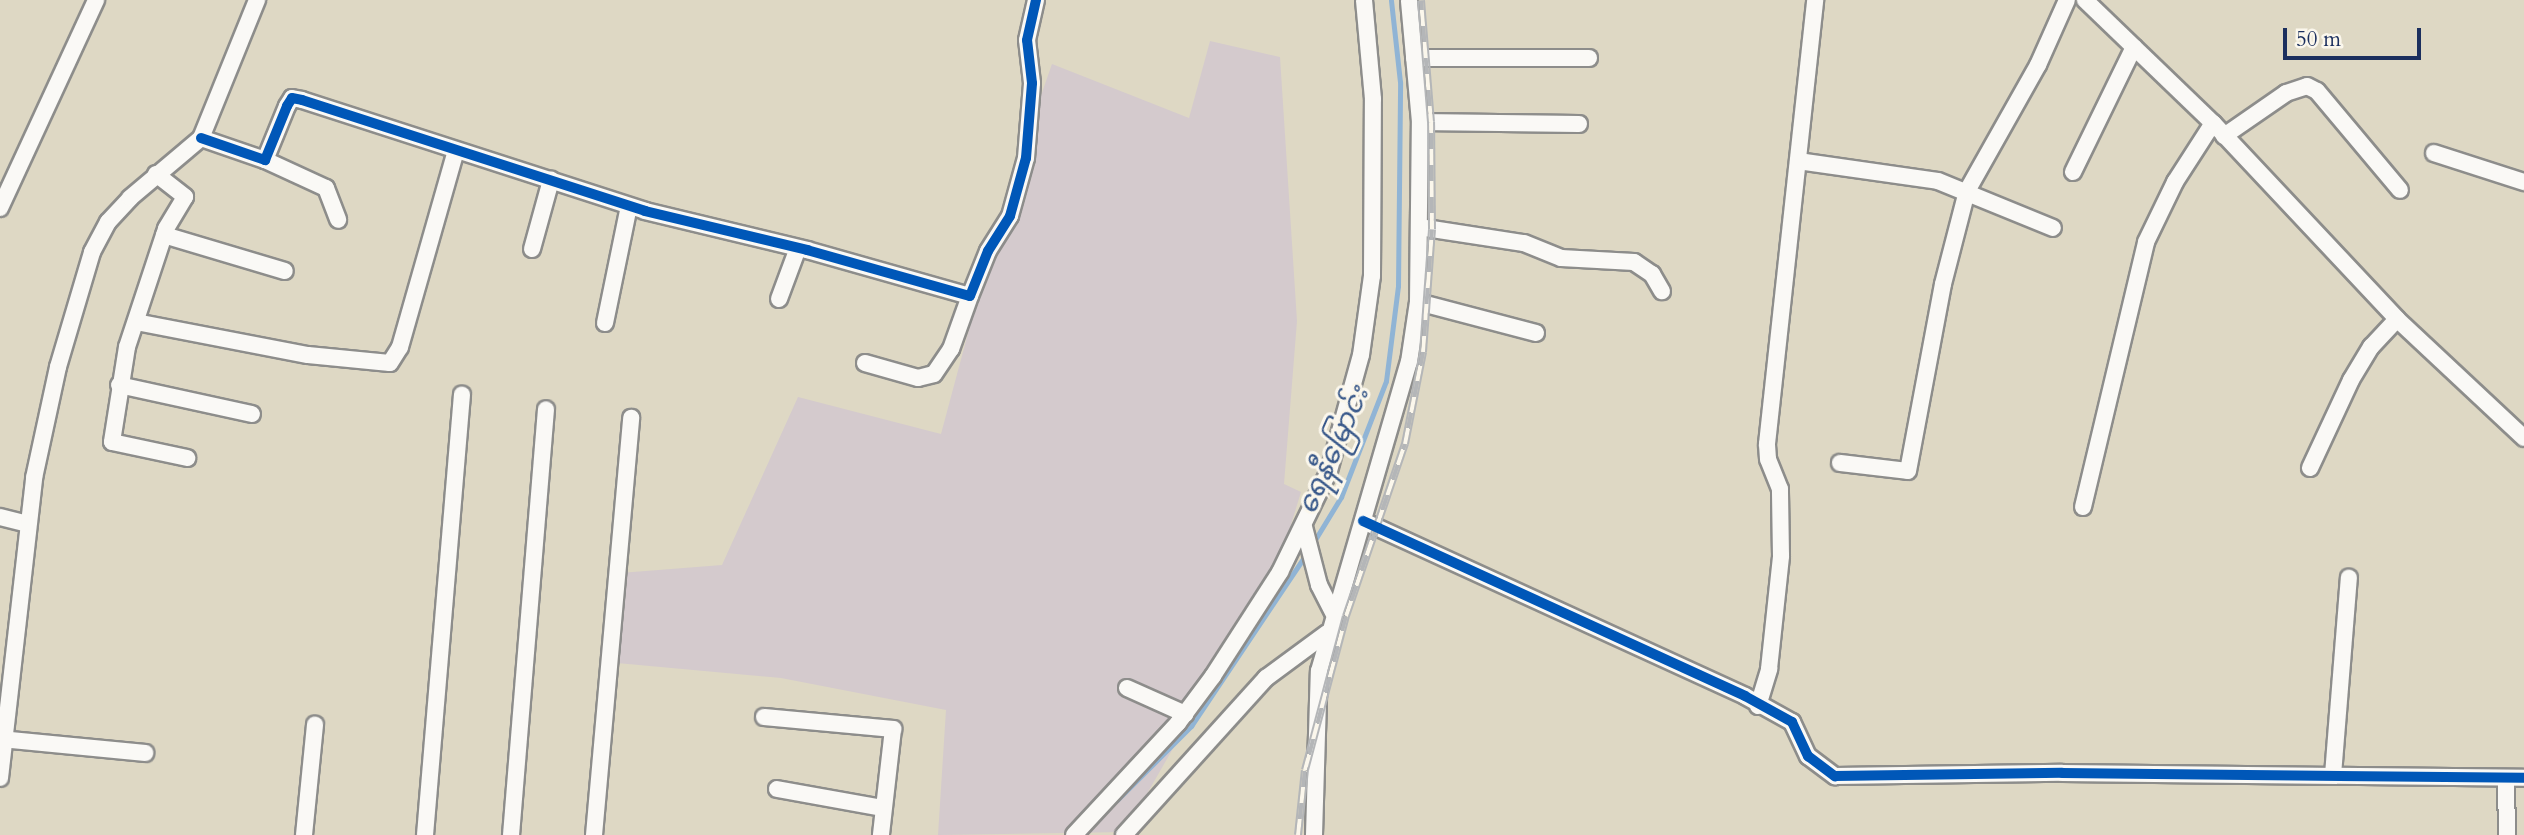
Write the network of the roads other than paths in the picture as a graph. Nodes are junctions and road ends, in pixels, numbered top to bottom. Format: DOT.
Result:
graph roads {
  1 [pos="96,0"];
  2 [pos="257,0"];
  3 [pos="1036,0"];
  4 [pos="1364,0"];
  5 [pos="1409,0"];
  6 [pos="1815,0"];
  7 [pos="2067,0"];
  8 [pos="2085,0"];
  9 [pos="2134,47"];
  10 [pos="1414,58"];
  11 [pos="1589,58"];
  12 [pos="1420,122"];
  13 [pos="1579,124"];
  14 [pos="2213,124"];
  15 [pos="2224,136"];
  16 [pos="201,138"];
  17 [pos="456,151"];
  18 [pos="2434,153"];
  19 [pos="265,160"];
  20 [pos="1798,162"];
  21 [pos="2073,172"];
  22 [pos="156,174"];
  23 [pos="551,180"];
  24 [pos="2524,182"];
  25 [pos="2400,190"];
  26 [pos="1967,191"];
  27 [pos="2,200"];
  28 [pos="629,206"];
  29 [pos="338,220"];
  30 [pos="1419,228"];
  31 [pos="2053,228"];
  32 [pos="164,234"];
  33 [pos="532,248"];
  34 [pos="798,248"];
  35 [pos="285,271"];
  36 [pos="1662,291"];
  37 [pos="971,296"];
  38 [pos="779,299"];
  39 [pos="1418,302"];
  40 [pos="2398,319"];
  41 [pos="135,322"];
  42 [pos="605,323"];
  43 [pos="1535,333"];
  44 [pos="865,363"];
  45 [pos="119,385"];
  46 [pos="462,395"];
  47 [pos="546,409"];
  48 [pos="252,414"];
  49 [pos="631,418"];
  50 [pos="2524,438"];
  51 [pos="187,458"];
  52 [pos="1840,463"];
  53 [pos="2310,468"];
  54 [pos="2083,507"];
  55 [pos="0,517"];
  56 [pos="28,521"];
  57 [pos="1363,521"];
  58 [pos="1306,529"];
  59 [pos="2349,578"];
  60 [pos="1332,611"];
  61 [pos="1327,633"];
  62 [pos="1127,688"];
  63 [pos="1758,706"];
  64 [pos="1185,714"];
  65 [pos="764,717"];
  66 [pos="315,725"];
  67 [pos="2,739"];
  68 [pos="145,753"];
  69 [pos="2333,775"];
  70 [pos="0,778"];
  71 [pos="2524,778"];
  72 [pos="2506,779"];
  73 [pos="777,789"];
  74 [pos="883,808"];
  75 [pos="303,835"];
  76 [pos="425,835"];
  77 [pos="511,835"];
  78 [pos="594,835"];
  79 [pos="881,835"];
  80 [pos="1074,835"];
  81 [pos="1125,835"];
  82 [pos="1314,835"];
  83 [pos="2507,835"];
  1 -- 27 [label="street"];
  2 -- 16 [label="street"];
  3 -- 37 [label="street"];
  4 -- 58 [label="street"];
  5 -- 10 [label="street"];
  6 -- 20 [label="street"];
  7 -- 26 [label="street"];
  8 -- 9 [label="street"];
  9 -- 14 [label="street"];
  9 -- 21 [label="street"];
  10 -- 11 [label="street"];
  10 -- 12 [label="street"];
  12 -- 13 [label="street"];
  12 -- 30 [label="street"];
  14 -- 15 [label="street"];
  14 -- 54 [label="street"];
  15 -- 25 [label="street"];
  15 -- 40 [label="street"];
  16 -- 19 [label="street"];
  16 -- 22 [label="street"];
  17 -- 19 [label="street"];
  17 -- 23 [label="street"];
  17 -- 41 [label="street"];
  18 -- 24 [label="street"];
  19 -- 29 [label="street"];
  20 -- 26 [label="street"];
  20 -- 63 [label="street"];
  22 -- 32 [label="street"];
  22 -- 56 [label="street"];
  23 -- 28 [label="street"];
  23 -- 33 [label="street"];
  26 -- 31 [label="street"];
  26 -- 52 [label="street"];
  28 -- 34 [label="street"];
  28 -- 42 [label="street"];
  30 -- 36 [label="street"];
  30 -- 39 [label="street"];
  32 -- 35 [label="street"];
  32 -- 41 [label="street"];
  34 -- 37 [label="street"];
  34 -- 38 [label="street"];
  37 -- 44 [label="street"];
  39 -- 43 [label="street"];
  39 -- 57 [label="street"];
  40 -- 50 [label="street"];
  40 -- 53 [label="street"];
  41 -- 45 [label="street"];
  45 -- 48 [label="street"];
  45 -- 51 [label="street"];
  46 -- 76 [label="street"];
  47 -- 77 [label="street"];
  49 -- 78 [label="street"];
  55 -- 56 [label="street"];
  56 -- 67 [label="street"];
  57 -- 60 [label="street"];
  57 -- 63 [label="street"];
  58 -- 60 [label="street"];
  58 -- 64 [label="street"];
  59 -- 69 [label="street"];
  60 -- 61 [label="street"];
  61 -- 81 [label="street"];
  61 -- 82 [label="street"];
  62 -- 64 [label="street"];
  63 -- 69 [label="street"];
  64 -- 80 [label="street"];
  65 -- 74 [label="street"];
  66 -- 75 [label="street"];
  67 -- 68 [label="street"];
  67 -- 70 [label="street"];
  69 -- 72 [label="street"];
  71 -- 72 [label="street"];
  72 -- 83 [label="street"];
  73 -- 74 [label="street"];
  74 -- 79 [label="street"];
}
